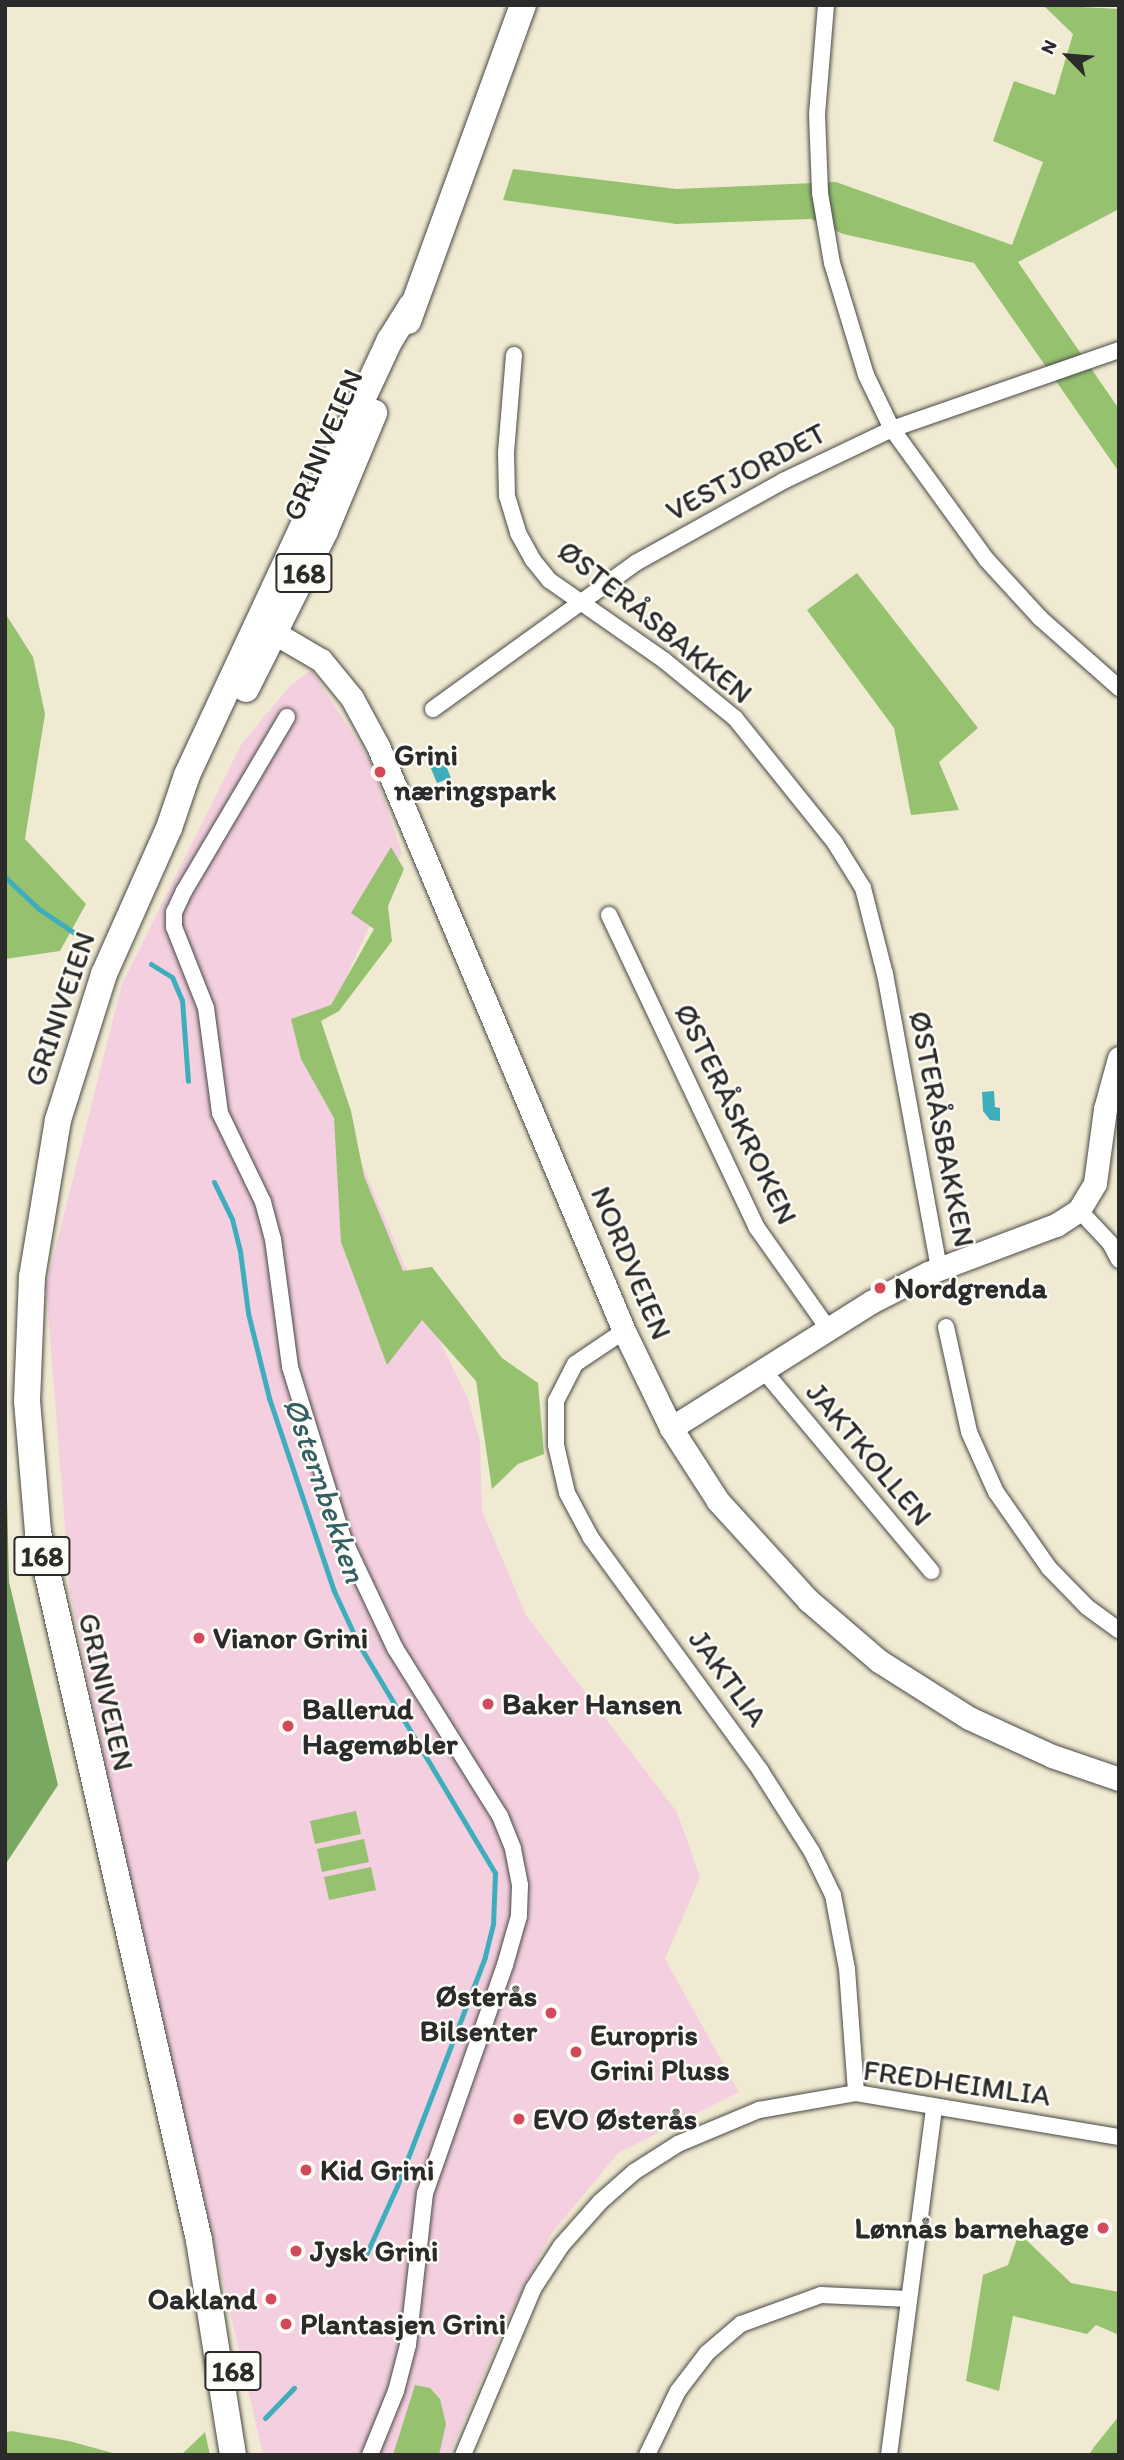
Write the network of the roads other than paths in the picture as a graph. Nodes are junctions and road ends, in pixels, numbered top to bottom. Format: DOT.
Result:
graph roads {
  1 [pos="523,5"];
  2 [pos="826,5"];
  3 [pos="1119,350"];
  4 [pos="514,355"];
  5 [pos="892,429"];
  6 [pos="578,602"];
  7 [pos="267,628"];
  8 [pos="1119,688"];
  9 [pos="433,709"];
  10 [pos="288,717"];
  11 [pos="610,915"];
  12 [pos="1119,1058"];
  13 [pos="1079,1210"];
  14 [pos="1119,1260"];
  15 [pos="939,1268"];
  16 [pos="827,1327"];
  17 [pos="946,1327"];
  18 [pos="624,1331"];
  19 [pos="764,1371"];
  20 [pos="671,1428"];
  21 [pos="931,1571"];
  22 [pos="1119,1630"];
  23 [pos="1119,1779"];
  24 [pos="856,2093"];
  25 [pos="934,2107"];
  26 [pos="1119,2137"];
  27 [pos="209,2290"];
  28 [pos="909,2299"];
  29 [pos="233,2455"];
  30 [pos="252,2455"];
  31 [pos="370,2455"];
  32 [pos="463,2455"];
  33 [pos="647,2455"];
  34 [pos="889,2455"];
  1 -- 7 [label="main road, GRINIVEIEN / 168"];
  2 -- 5 [label="street"];
  3 -- 5 [label="street, VESTJORDET"];
  4 -- 6 [label="street, ØSTERÅSBAKKEN"];
  5 -- 6 [label="street, VESTJORDET"];
  5 -- 8 [label="street"];
  6 -- 9 [label="street, VESTJORDET"];
  6 -- 15 [label="street, ØSTERÅSBAKKEN"];
  7 -- 18 [label="main road, NORDVEIEN"];
  7 -- 27 [label="main road, GRINIVEIEN / 168"];
  10 -- 31 [label="street"];
  11 -- 16 [label="street, ØSTERÅSKROKEN"];
  12 -- 13 [label="main road"];
  13 -- 14 [label="street"];
  13 -- 15 [label="main road"];
  15 -- 16 [label="main road"];
  16 -- 19 [label="main road"];
  17 -- 22 [label="street"];
  18 -- 20 [label="main road, NORDVEIEN"];
  18 -- 24 [label="street, JAKTLIA"];
  19 -- 20 [label="main road"];
  19 -- 21 [label="street, JAKTKOLLEN"];
  20 -- 23 [label="main road, NORDVEIEN"];
  24 -- 25 [label="street, FREDHEIMLIA"];
  24 -- 32 [label="street, FREDHEIMLIA"];
  25 -- 26 [label="street, FREDHEIMLIA"];
  25 -- 28 [label="street"];
  27 -- 29 [label="main road, GRINIVEIEN / 168"];
  27 -- 30 [label="main road, GRINIVEIEN / 168"];
  28 -- 33 [label="street"];
  28 -- 34 [label="street"];
}
